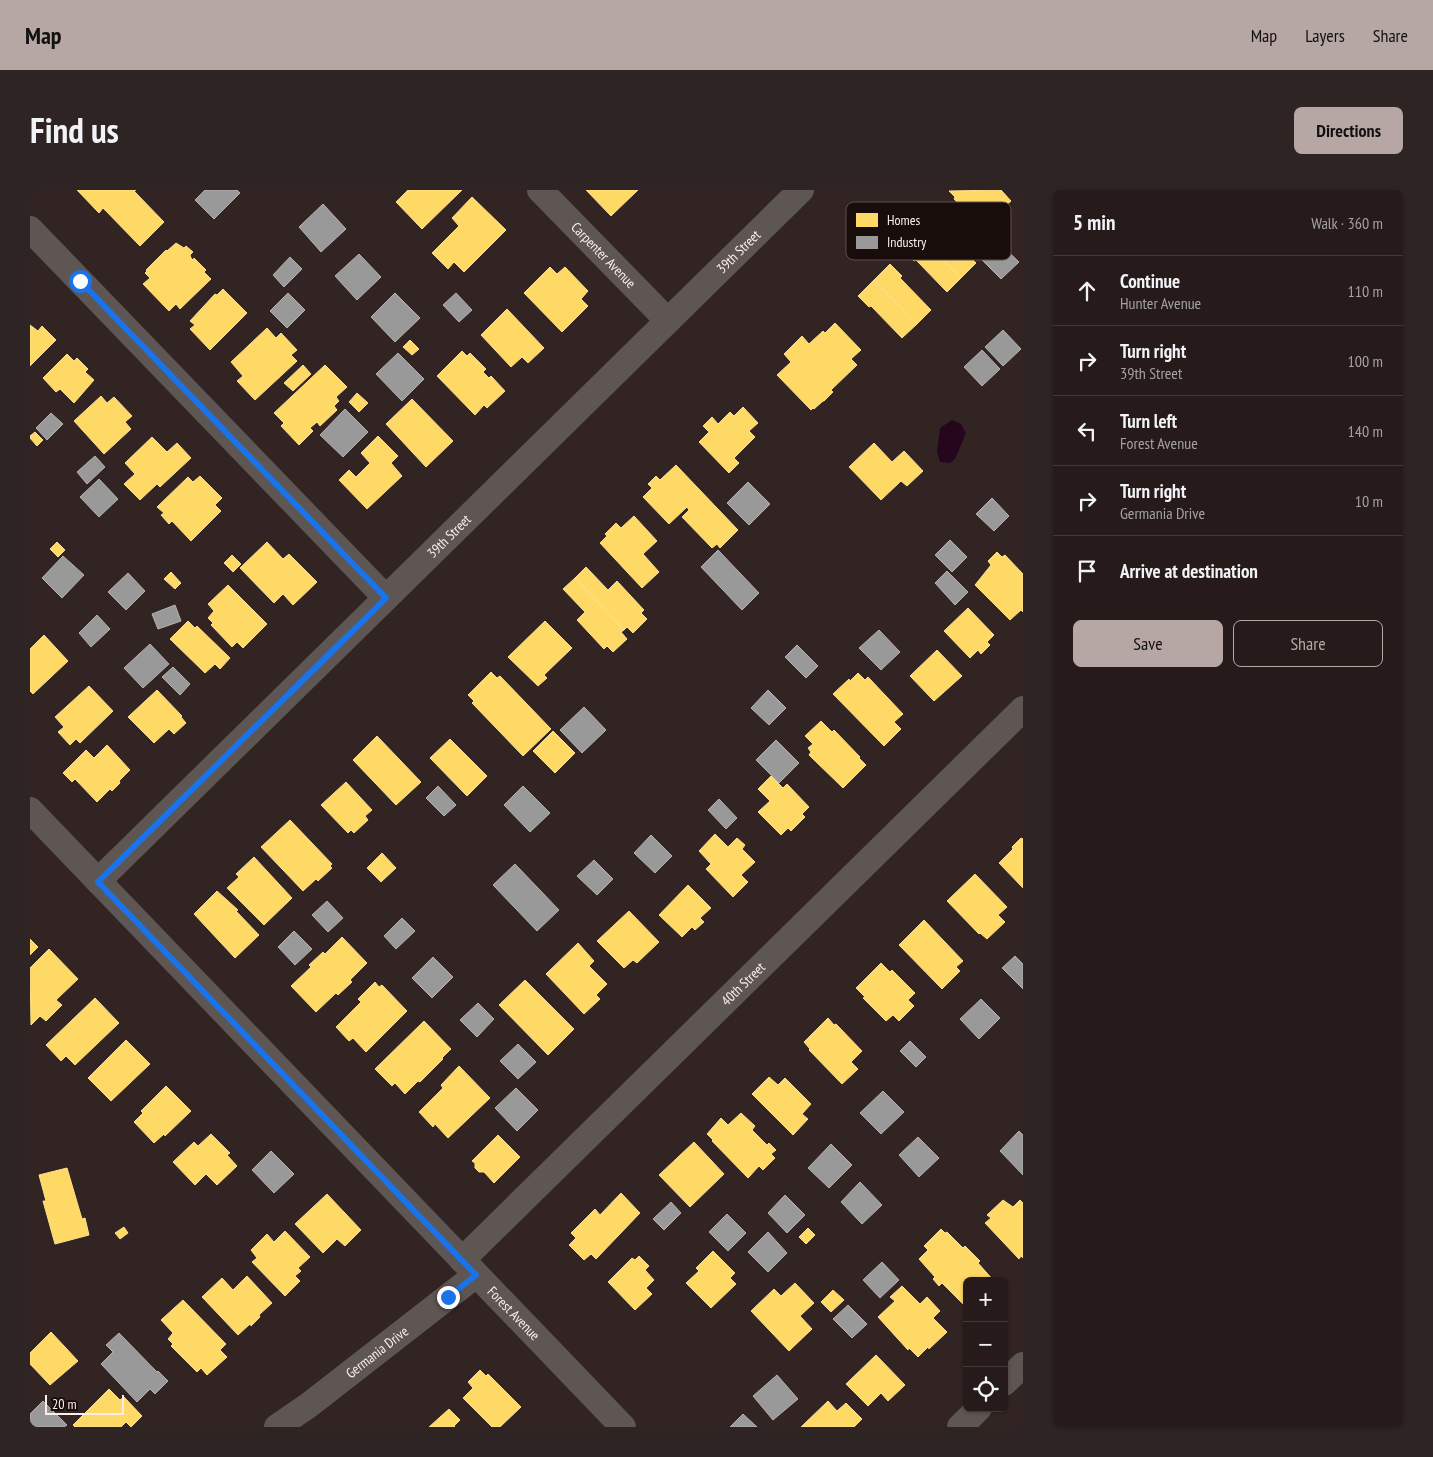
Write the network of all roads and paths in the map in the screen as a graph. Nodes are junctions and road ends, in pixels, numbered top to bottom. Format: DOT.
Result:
graph roads {
  1 [pos="540,190"];
  2 [pos="801,190"];
  3 [pos="30,229"];
  4 [pos="668,321"];
  5 [pos="386,598"];
  6 [pos="1023,709"];
  7 [pos="30,810"];
  8 [pos="98,882"];
  9 [pos="469,1268"];
  10 [pos="1023,1365"];
  11 [pos="1008,1379"];
  12 [pos="975,1412"];
  13 [pos="277,1427"];
  14 [pos="623,1427"];
  15 [pos="960,1427"];
  1 -- 4 [label="street, Carpenter Avenue"];
  2 -- 4 [label="street, 39th Street"];
  3 -- 5 [label="street"];
  4 -- 5 [label="street, 39th Street"];
  5 -- 8 [label="street, 39th Street"];
  6 -- 9 [label="street, 40th Street"];
  7 -- 8 [label="street, Forest Avenue"];
  8 -- 9 [label="street, Forest Avenue"];
  9 -- 13 [label="street, Germania Drive"];
  9 -- 14 [label="street, Forest Avenue"];
  10 -- 11 [label="street"];
  12 -- 15 [label="street"];
}
